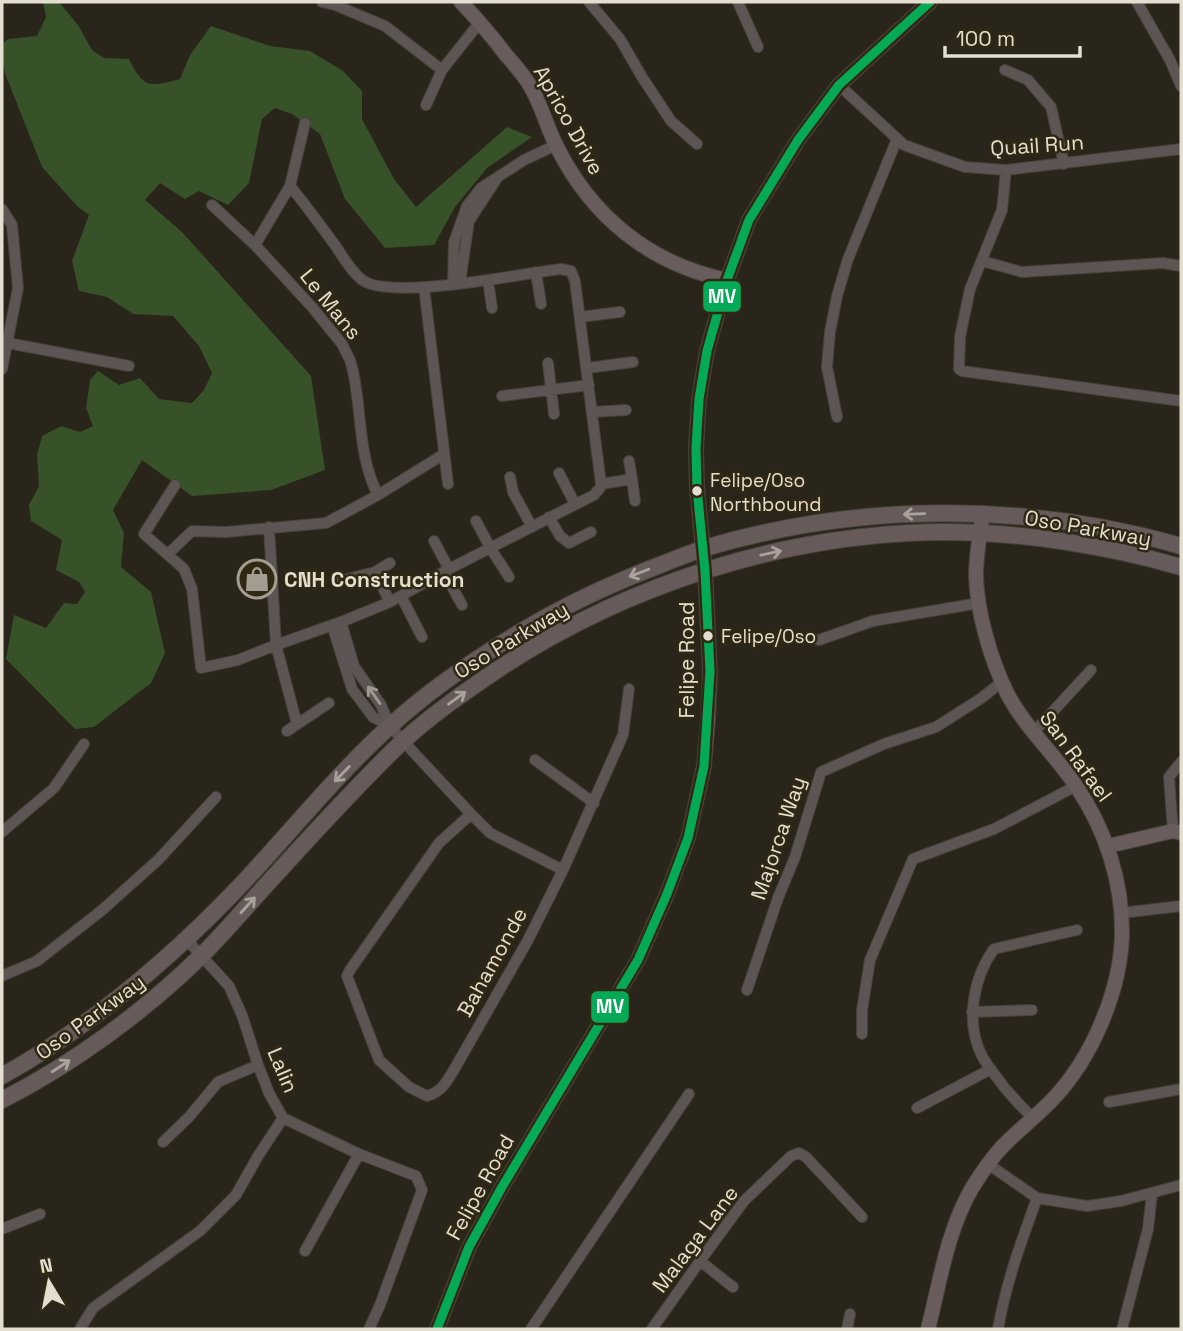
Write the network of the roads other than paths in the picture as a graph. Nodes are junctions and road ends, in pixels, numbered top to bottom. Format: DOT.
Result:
graph roads {
  1 [pos="322,2"];
  2 [pos="461,2"];
  3 [pos="589,2"];
  4 [pos="738,2"];
  5 [pos="930,2"];
  6 [pos="1137,2"];
  7 [pos="480,22"];
  8 [pos="758,47"];
  9 [pos="442,70"];
  10 [pos="1005,70"];
  11 [pos="839,85"];
  12 [pos="1181,86"];
  13 [pos="426,105"];
  14 [pos="306,123"];
  15 [pos="897,139"];
  16 [pos="697,144"];
  17 [pos="556,145"];
  18 [pos="1181,149"];
  19 [pos="1064,164"];
  20 [pos="1006,170"];
  21 [pos="290,186"];
  22 [pos="212,205"];
  23 [pos="2,209"];
  24 [pos="255,245"];
  25 [pos="982,261"];
  26 [pos="1181,266"];
  27 [pos="537,272"];
  28 [pos="488,280"];
  29 [pos="727,280"];
  30 [pos="456,284"];
  31 [pos="424,287"];
  32 [pos="541,304"];
  33 [pos="492,308"];
  34 [pos="620,312"];
  35 [pos="580,317"];
  36 [pos="8,343"];
  37 [pos="633,362"];
  38 [pos="548,363"];
  39 [pos="129,366"];
  40 [pos="587,368"];
  41 [pos="2,369"];
  42 [pos="589,385"];
  43 [pos="551,389"];
  44 [pos="502,396"];
  45 [pos="1181,401"];
  46 [pos="626,410"];
  47 [pos="592,412"];
  48 [pos="554,414"];
  49 [pos="837,417"];
  50 [pos="444,454"];
  51 [pos="629,461"];
  52 [pos="559,473"];
  53 [pos="510,477"];
  54 [pos="632,479"];
  55 [pos="448,484"];
  56 [pos="601,484"];
  57 [pos="175,485"];
  58 [pos="378,495"];
  59 [pos="635,501"];
  60 [pos="575,505"];
  61 [pos="983,513"];
  62 [pos="549,517"];
  63 [pos="476,521"];
  64 [pos="269,527"];
  65 [pos="532,527"];
  66 [pos="591,532"];
  67 [pos="980,533"];
  68 [pos="434,541"];
  69 [pos="1181,546"];
  70 [pos="491,549"];
  71 [pos="703,549"];
  72 [pos="168,554"];
  73 [pos="390,563"];
  74 [pos="1181,567"];
  75 [pos="447,570"];
  76 [pos="705,571"];
  77 [pos="375,572"];
  78 [pos="509,577"];
  79 [pos="339,581"];
  80 [pos="401,596"];
  81 [pos="390,601"];
  82 [pos="979,603"];
  83 [pos="462,605"];
  84 [pos="336,624"];
  85 [pos="422,637"];
  86 [pos="819,640"];
  87 [pos="276,645"];
  88 [pos="1091,670"];
  89 [pos="1002,682"];
  90 [pos="629,689"];
  91 [pos="329,703"];
  92 [pos="390,726"];
  93 [pos="1032,733"];
  94 [pos="404,741"];
  95 [pos="84,744"];
  96 [pos="535,760"];
  97 [pos="1181,762"];
  98 [pos="1076,786"];
  99 [pos="216,797"];
  100 [pos="594,803"];
  101 [pos="471,814"];
  102 [pos="2,832"];
  103 [pos="1177,832"];
  104 [pos="1108,846"];
  105 [pos="564,870"];
  106 [pos="1181,906"];
  107 [pos="1121,914"];
  108 [pos="1077,930"];
  109 [pos="186,939"];
  110 [pos="201,956"];
  111 [pos="2,976"];
  112 [pos="747,990"];
  113 [pos="1032,1010"];
  114 [pos="972,1012"];
  115 [pos="862,1034"];
  116 [pos="258,1065"];
  117 [pos="991,1069"];
  118 [pos="2,1076"];
  119 [pos="1181,1089"];
  120 [pos="689,1094"];
  121 [pos="2,1100"];
  122 [pos="1109,1102"];
  123 [pos="916,1108"];
  124 [pos="283,1118"];
  125 [pos="1034,1118"];
  126 [pos="163,1142"];
  127 [pos="359,1154"];
  128 [pos="988,1164"];
  129 [pos="1181,1185"];
  130 [pos="1152,1193"];
  131 [pos="1037,1198"];
  132 [pos="40,1214"];
  133 [pos="862,1217"];
  134 [pos="2,1228"];
  135 [pos="305,1251"];
  136 [pos="700,1261"];
  137 [pos="733,1287"];
  138 [pos="850,1314"];
  139 [pos="80,1329"];
  140 [pos="369,1329"];
  141 [pos="438,1329"];
  142 [pos="531,1329"];
  143 [pos="652,1329"];
  144 [pos="847,1329"];
  145 [pos="928,1329"];
  146 [pos="998,1329"];
  147 [pos="1122,1329"];
  1 -- 9 [label="street"];
  2 -- 7 [label="main road, Aprico Drive"];
  3 -- 16 [label="street"];
  4 -- 8 [label="street"];
  5 -- 11 [label="main road, Felipe Road"];
  6 -- 12 [label="street"];
  7 -- 9 [label="street"];
  7 -- 17 [label="main road, Aprico Drive"];
  9 -- 13 [label="street"];
  10 -- 19 [label="street"];
  11 -- 15 [label="street, Quail Run"];
  11 -- 29 [label="main road, Felipe Road"];
  14 -- 21 [label="street"];
  15 -- 20 [label="street, Quail Run"];
  15 -- 49 [label="street"];
  17 -- 29 [label="main road, Aprico Drive"];
  17 -- 30 [label="street"];
  18 -- 19 [label="street, Quail Run"];
  19 -- 20 [label="street, Quail Run"];
  20 -- 25 [label="street"];
  21 -- 24 [label="street"];
  21 -- 31 [label="street"];
  22 -- 24 [label="street, Le Mans"];
  23 -- 36 [label="street"];
  24 -- 58 [label="street, Le Mans"];
  25 -- 26 [label="street"];
  25 -- 45 [label="street"];
  27 -- 28 [label="street"];
  27 -- 32 [label="street"];
  27 -- 35 [label="street"];
  28 -- 30 [label="street"];
  28 -- 33 [label="street"];
  29 -- 71 [label="main road, Felipe Road"];
  30 -- 31 [label="street"];
  31 -- 50 [label="street"];
  34 -- 35 [label="street"];
  35 -- 40 [label="street"];
  36 -- 39 [label="street"];
  36 -- 41 [label="street"];
  37 -- 40 [label="street"];
  38 -- 43 [label="street"];
  40 -- 42 [label="street"];
  42 -- 43 [label="street"];
  42 -- 47 [label="street"];
  43 -- 44 [label="street"];
  43 -- 48 [label="street"];
  46 -- 47 [label="street"];
  47 -- 56 [label="street"];
  50 -- 55 [label="street"];
  50 -- 58 [label="street"];
  51 -- 54 [label="street"];
  52 -- 60 [label="street"];
  53 -- 65 [label="street"];
  54 -- 56 [label="street"];
  54 -- 59 [label="street"];
  56 -- 60 [label="street"];
  57 -- 72 [label="street"];
  58 -- 64 [label="street"];
  60 -- 62 [label="street"];
  61 -- 67 [label="main road, San Rafael"];
  61 -- 69 [label="main road, Oso Parkway"];
  61 -- 71 [label="main road, Oso Parkway, one-way"];
  62 -- 65 [label="street"];
  62 -- 66 [label="street"];
  63 -- 70 [label="street"];
  64 -- 72 [label="street"];
  64 -- 87 [label="street"];
  65 -- 70 [label="street"];
  67 -- 74 [label="main road, Oso Parkway"];
  76 -- 67 [label="main road, Oso Parkway, one-way"];
  67 -- 82 [label="main road, San Rafael"];
  68 -- 75 [label="street"];
  70 -- 75 [label="street"];
  70 -- 78 [label="street"];
  71 -- 76 [label="main road, Felipe Road"];
  71 -- 92 [label="main road, Oso Parkway, one-way"];
  72 -- 87 [label="street"];
  73 -- 77 [label="street"];
  75 -- 80 [label="street"];
  75 -- 83 [label="street"];
  94 -- 76 [label="main road, Oso Parkway, one-way"];
  76 -- 141 [label="main road, Felipe Road"];
  77 -- 79 [label="street"];
  77 -- 81 [label="street"];
  80 -- 81 [label="street"];
  80 -- 85 [label="street"];
  81 -- 84 [label="street"];
  82 -- 86 [label="street"];
  82 -- 89 [label="main road, San Rafael"];
  84 -- 87 [label="street"];
  84 -- 92 [label="street"];
  87 -- 91 [label="street"];
  88 -- 93 [label="street"];
  89 -- 93 [label="main road, San Rafael"];
  89 -- 112 [label="street, Majorca Way"];
  90 -- 100 [label="street, Bahamonde"];
  92 -- 94 [label="street"];
  92 -- 109 [label="main road, Oso Parkway, one-way"];
  93 -- 98 [label="main road, San Rafael"];
  94 -- 101 [label="street"];
  110 -- 94 [label="main road, Oso Parkway, one-way"];
  95 -- 102 [label="street"];
  96 -- 100 [label="street"];
  97 -- 103 [label="street"];
  98 -- 104 [label="main road, San Rafael"];
  98 -- 115 [label="street"];
  99 -- 111 [label="street"];
  100 -- 105 [label="street, Bahamonde"];
  101 -- 105 [label="street"];
  101 -- 105 [label="street, Bahamonde"];
  103 -- 104 [label="main road"];
  104 -- 107 [label="main road, San Rafael"];
  106 -- 107 [label="street"];
  107 -- 125 [label="main road, San Rafael"];
  108 -- 114 [label="street"];
  109 -- 110 [label="street, Lalin"];
  109 -- 118 [label="main road, Oso Parkway"];
  110 -- 116 [label="street, Lalin"];
  121 -- 110 [label="main road, Oso Parkway, one-way"];
  113 -- 114 [label="street"];
  114 -- 117 [label="street"];
  116 -- 124 [label="street, Lalin"];
  116 -- 126 [label="street"];
  117 -- 123 [label="street"];
  117 -- 125 [label="street"];
  119 -- 122 [label="street"];
  120 -- 142 [label="street"];
  124 -- 127 [label="street, Lalin"];
  124 -- 139 [label="street"];
  125 -- 128 [label="main road, San Rafael"];
  127 -- 135 [label="street"];
  127 -- 140 [label="street, Lalin"];
  128 -- 131 [label="street"];
  128 -- 145 [label="main road, San Rafael"];
  129 -- 130 [label="street"];
  130 -- 131 [label="street"];
  130 -- 147 [label="street"];
  131 -- 146 [label="street"];
  132 -- 134 [label="street"];
  133 -- 136 [label="street, Malaga Lane"];
  136 -- 137 [label="street"];
  136 -- 143 [label="street, Malaga Lane"];
  138 -- 144 [label="street"];
}
